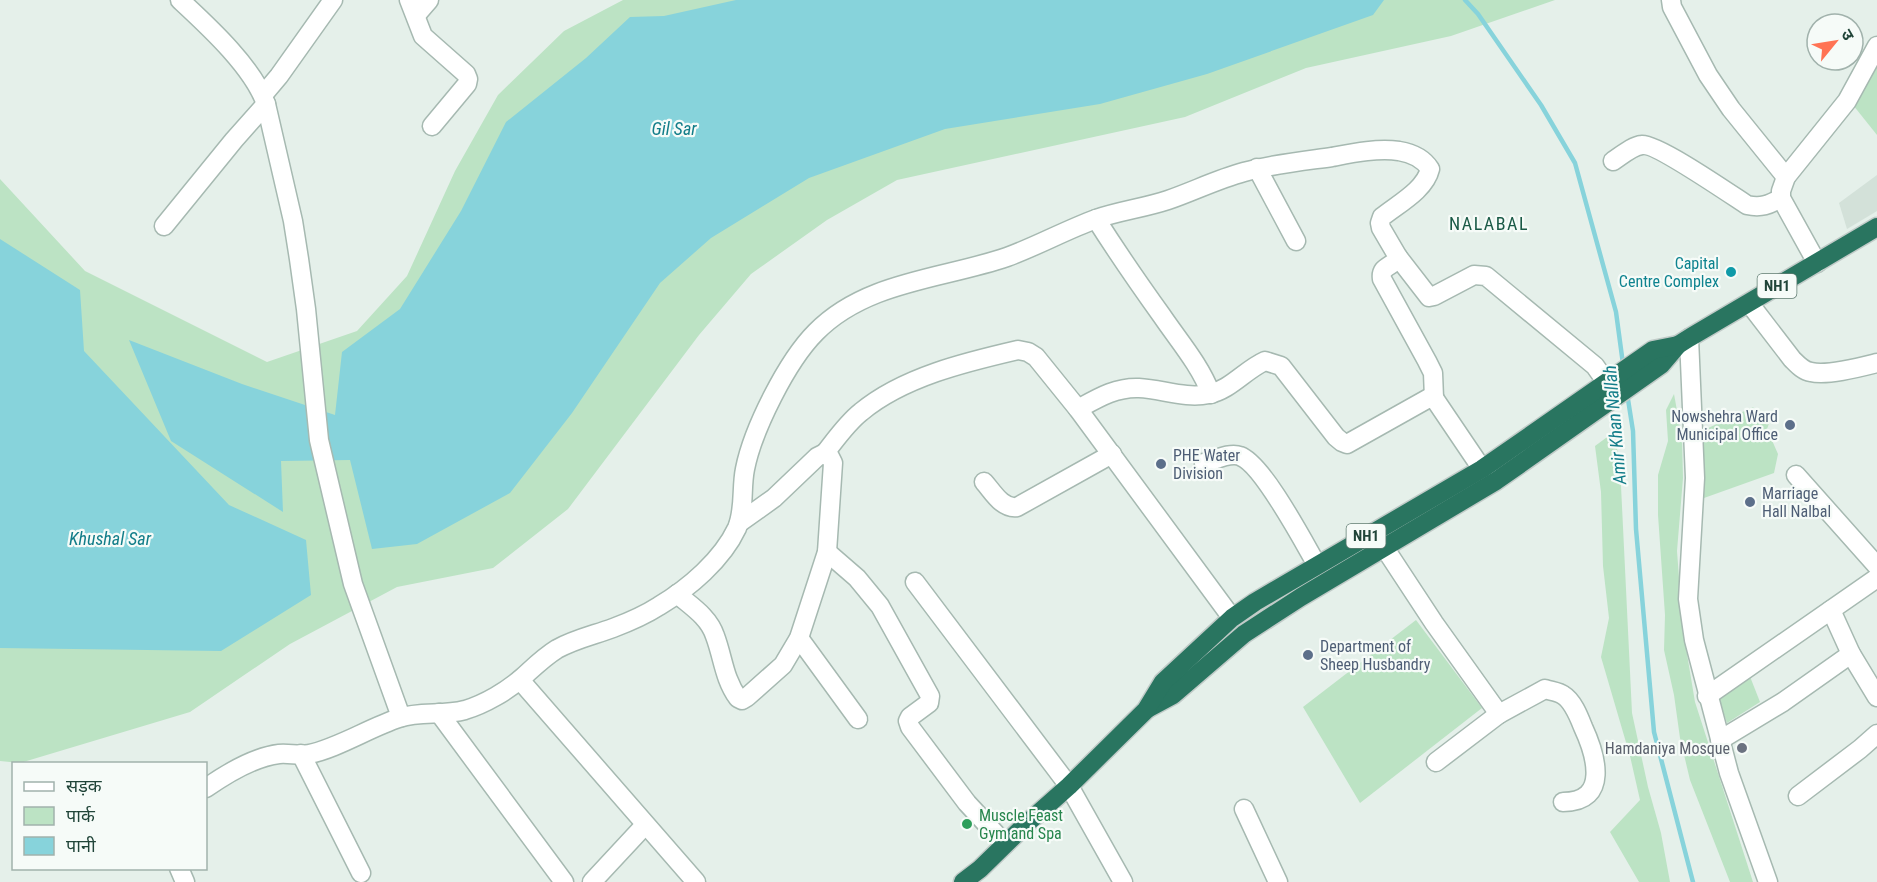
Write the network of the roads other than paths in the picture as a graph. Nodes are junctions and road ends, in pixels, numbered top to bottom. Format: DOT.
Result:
graph roads {
  1 [pos="180,0"];
  2 [pos="333,0"];
  3 [pos="429,0"];
  4 [pos="1671,0"];
  5 [pos="413,8"];
  6 [pos="1877,46"];
  7 [pos="264,100"];
  8 [pos="432,126"];
  9 [pos="1613,161"];
  10 [pos="1257,168"];
  11 [pos="1786,177"];
  12 [pos="1781,198"];
  13 [pos="1096,219"];
  14 [pos="164,226"];
  15 [pos="1877,227"];
  16 [pos="1296,241"];
  17 [pos="1398,256"];
  18 [pos="1817,263"];
  19 [pos="1749,303"];
  20 [pos="1684,341"];
  21 [pos="1877,363"];
  22 [pos="1611,391"];
  23 [pos="1210,394"];
  24 [pos="1434,398"];
  25 [pos="1078,409"];
  26 [pos="825,453"];
  27 [pos="1112,454"];
  28 [pos="1204,463"];
  29 [pos="1482,469"];
  30 [pos="1796,475"];
  31 [pos="1496,481"];
  32 [pos="984,482"];
  33 [pos="739,523"];
  34 [pos="1380,538"];
  35 [pos="827,552"];
  36 [pos="1317,565"];
  37 [pos="1877,566"];
  38 [pos="1877,578"];
  39 [pos="915,582"];
  40 [pos="677,594"];
  41 [pos="1831,610"];
  42 [pos="1232,618"];
  43 [pos="799,638"];
  44 [pos="1851,654"];
  45 [pos="520,680"];
  46 [pos="1707,696"];
  47 [pos="1877,697"];
  48 [pos="1146,710"];
  49 [pos="439,713"];
  50 [pos="1499,714"];
  51 [pos="401,717"];
  52 [pos="858,719"];
  53 [pos="1877,734"];
  54 [pos="1720,740"];
  55 [pos="300,754"];
  56 [pos="1436,762"];
  57 [pos="1069,786"];
  58 [pos="207,787"];
  59 [pos="1798,796"];
  60 [pos="1563,802"];
  61 [pos="1244,808"];
  62 [pos="645,825"];
  63 [pos="1005,844"];
  64 [pos="361,873"];
  65 [pos="564,882"];
  66 [pos="591,882"];
  67 [pos="696,882"];
  68 [pos="963,882"];
  69 [pos="1123,882"];
  70 [pos="1278,882"];
  71 [pos="1768,882"];
  1 -- 7 [label="street"];
  2 -- 7 [label="street"];
  3 -- 5 [label="street"];
  4 -- 11 [label="street"];
  5 -- 8 [label="street"];
  6 -- 11 [label="street"];
  7 -- 14 [label="street"];
  7 -- 51 [label="street"];
  9 -- 12 [label="street"];
  10 -- 13 [label="street"];
  10 -- 16 [label="street"];
  10 -- 17 [label="street"];
  11 -- 12 [label="street"];
  12 -- 18 [label="street"];
  13 -- 23 [label="street"];
  13 -- 33 [label="street"];
  15 -- 18 [label="highway, NH1"];
  17 -- 22 [label="street"];
  17 -- 24 [label="street"];
  18 -- 19 [label="highway, NH1"];
  19 -- 20 [label="highway, NH1"];
  19 -- 21 [label="street"];
  20 -- 22 [label="highway, NH1"];
  20 -- 46 [label="street"];
  22 -- 29 [label="highway, NH1"];
  22 -- 31 [label="highway, NH1"];
  23 -- 24 [label="street"];
  23 -- 25 [label="street"];
  24 -- 29 [label="street"];
  25 -- 26 [label="street"];
  25 -- 27 [label="street"];
  26 -- 33 [label="street"];
  26 -- 35 [label="street"];
  27 -- 32 [label="street"];
  27 -- 42 [label="street"];
  28 -- 36 [label="street"];
  29 -- 31 [label="street"];
  29 -- 34 [label="highway, NH1"];
  30 -- 37 [label="street"];
  31 -- 34 [label="highway, NH1"];
  33 -- 40 [label="street"];
  34 -- 36 [label="highway, NH1"];
  34 -- 48 [label="highway, NH1"];
  34 -- 50 [label="street"];
  35 -- 43 [label="street"];
  35 -- 63 [label="street"];
  36 -- 42 [label="highway, NH1"];
  38 -- 41 [label="street"];
  39 -- 57 [label="street"];
  40 -- 43 [label="street"];
  40 -- 45 [label="street"];
  41 -- 44 [label="street"];
  41 -- 46 [label="street"];
  42 -- 48 [label="highway, NH1"];
  43 -- 52 [label="street"];
  44 -- 47 [label="street"];
  44 -- 54 [label="street"];
  45 -- 49 [label="street"];
  45 -- 62 [label="street"];
  46 -- 54 [label="street"];
  48 -- 57 [label="highway, NH1"];
  49 -- 51 [label="street"];
  49 -- 65 [label="street"];
  50 -- 56 [label="street"];
  50 -- 60 [label="street"];
  51 -- 55 [label="street"];
  53 -- 59 [label="street"];
  54 -- 71 [label="street"];
  55 -- 58 [label="street"];
  55 -- 64 [label="street"];
  57 -- 63 [label="highway, NH1"];
  57 -- 69 [label="street"];
  61 -- 70 [label="street"];
  62 -- 66 [label="street"];
  62 -- 67 [label="street"];
  63 -- 68 [label="highway, NH1"];
}
